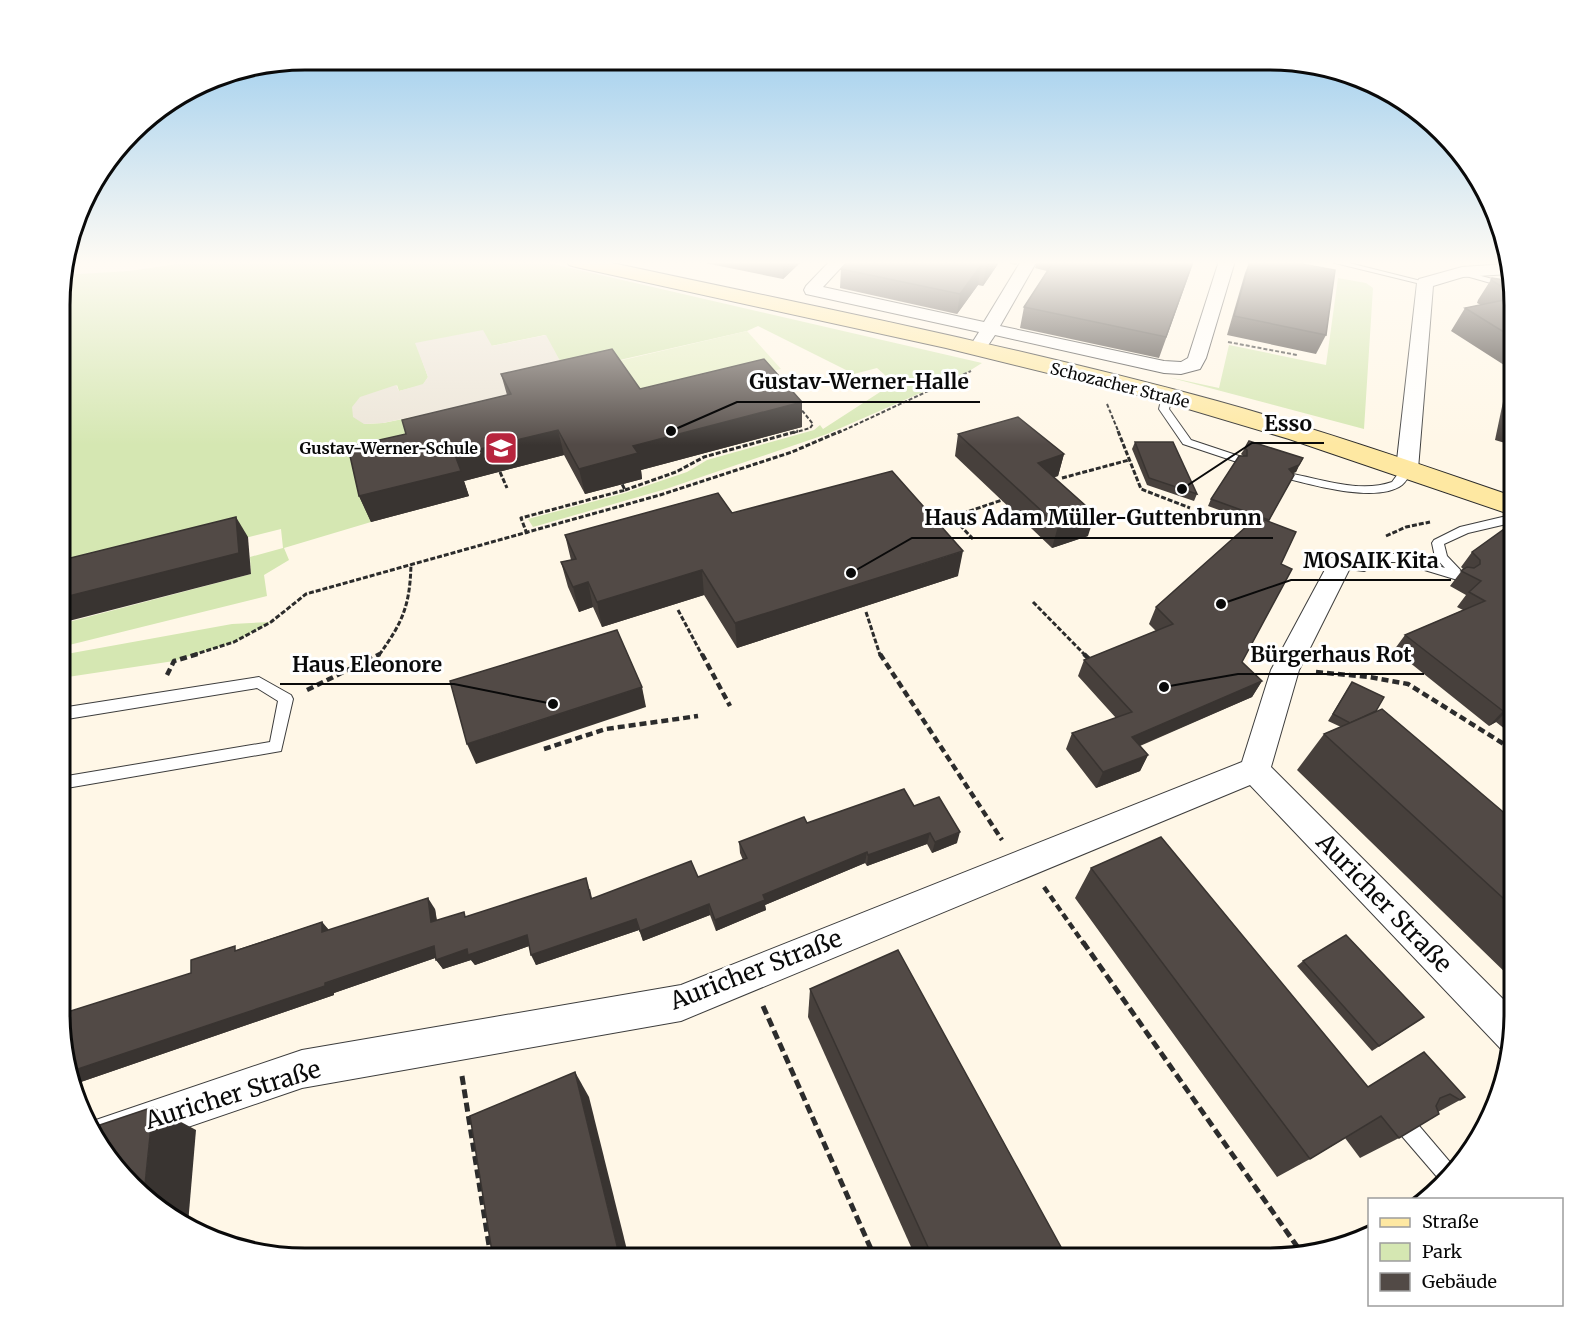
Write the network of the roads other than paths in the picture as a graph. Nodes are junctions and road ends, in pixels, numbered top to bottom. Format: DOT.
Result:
graph roads {
  1 [pos="852,323"];
  2 [pos="961,323"];
  3 [pos="995,323"];
  4 [pos="1207,323"];
  5 [pos="1421,323"];
  6 [pos="991,329"];
  7 [pos="976,350"];
  8 [pos="1167,396"];
  9 [pos="1238,459"];
  10 [pos="1407,469"];
  11 [pos="1293,477"];
  12 [pos="1504,514"];
  13 [pos="1504,516"];
  14 [pos="1340,564"];
  15 [pos="70,713"];
  16 [pos="1255,770"];
  17 [pos="70,781"];
  18 [pos="1504,1026"];
  19 [pos="1408,1128"];
  20 [pos="105,1136"];
  21 [pos="1443,1170"];
  1 -- 7 [label="main road, Schozacher Straße"];
  2 -- 6 [label="street"];
  3 -- 6 [label="street"];
  4 -- 6 [label="street"];
  5 -- 10 [label="street"];
  6 -- 7 [label="street"];
  7 -- 8 [label="main road, Schozacher Straße"];
  8 -- 9 [label="lane"];
  8 -- 10 [label="main road, Schozacher Straße"];
  10 -- 11 [label="lane"];
  10 -- 12 [label="main road, Schozacher Straße"];
  13 -- 14 [label="lane"];
  14 -- 16 [label="street"];
  15 -- 17 [label="lane"];
  16 -- 18 [label="street, Auricher Straße"];
  16 -- 20 [label="street, Auricher Straße"];
  19 -- 21 [label="lane"];
}
